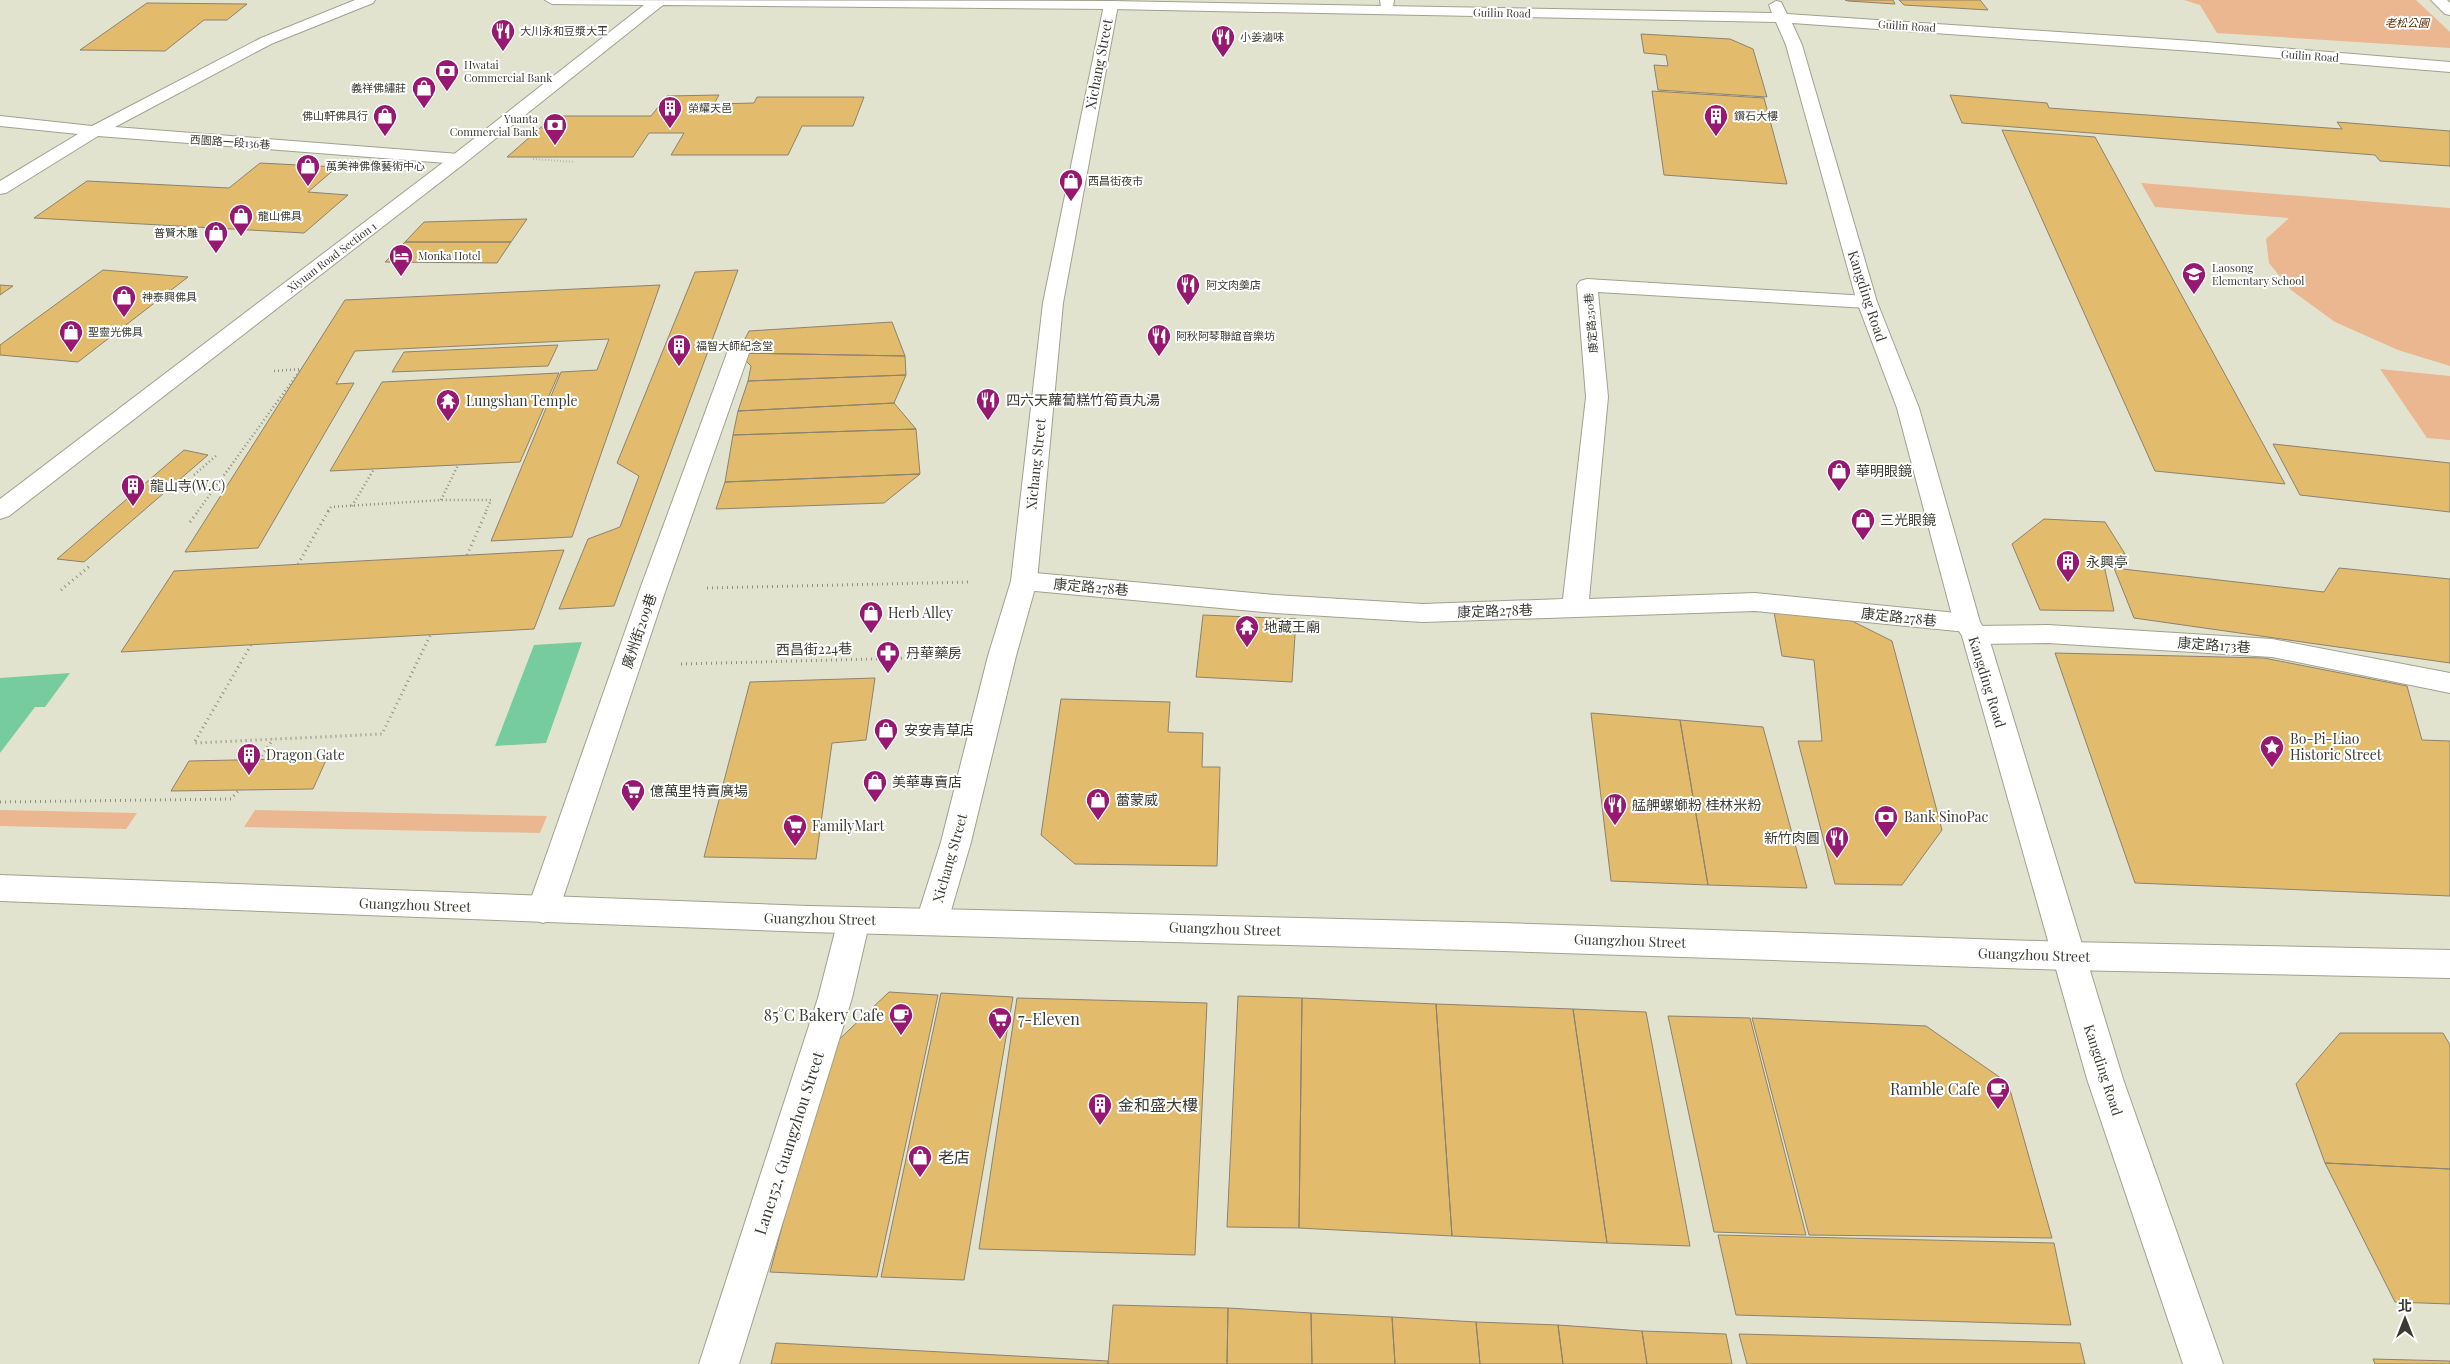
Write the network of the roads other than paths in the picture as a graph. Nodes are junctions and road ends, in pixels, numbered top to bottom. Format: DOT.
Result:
graph roads {
  1 [pos="368,0"];
  2 [pos="552,0"];
  3 [pos="661,0"];
  4 [pos="2438,0"];
  5 [pos="892,1"];
  6 [pos="1111,3"];
  7 [pos="1387,6"];
  8 [pos="1778,9"];
  9 [pos="2450,11"];
  10 [pos="2450,67"];
  11 [pos="0,121"];
  12 [pos="95,131"];
  13 [pos="459,159"];
  14 [pos="0,189"];
  15 [pos="1867,302"];
  16 [pos="738,353"];
  17 [pos="0,511"];
  18 [pos="1024,581"];
  19 [pos="1575,609"];
  20 [pos="1971,629"];
  21 [pos="2450,683"];
  22 [pos="0,888"];
  23 [pos="543,910"];
  24 [pos="854,920"];
  25 [pos="932,921"];
  26 [pos="2067,956"];
  27 [pos="2450,964"];
  28 [pos="719,1364"];
  29 [pos="2203,1364"];
  1 -- 12 [label="street"];
  2 -- 3 [label="street, Guilin Road"];
  3 -- 5 [label="street, Guilin Road"];
  3 -- 13 [label="street, Xiyuan Road Section 1"];
  4 -- 9 [label="street"];
  5 -- 6 [label="street, Guilin Road"];
  6 -- 7 [label="street, Guilin Road"];
  6 -- 18 [label="street, Xichang Street"];
  7 -- 8 [label="street, Guilin Road"];
  8 -- 10 [label="street, Guilin Road"];
  8 -- 15 [label="street, Kangding Road"];
  11 -- 12 [label="street, 西園路一段136巷"];
  12 -- 13 [label="street, 西園路一段136巷"];
  12 -- 14 [label="street"];
  13 -- 17 [label="street, Xiyuan Road Section 1"];
  15 -- 19 [label="street, 康定路250巷"];
  15 -- 20 [label="street, Kangding Road"];
  16 -- 23 [label="street, 廣州街209巷"];
  18 -- 19 [label="street, 康定路278巷"];
  18 -- 25 [label="street, Xichang Street"];
  19 -- 20 [label="street, 康定路278巷"];
  20 -- 21 [label="street, 康定路173巷"];
  20 -- 26 [label="street, Kangding Road"];
  22 -- 23 [label="street, Guangzhou Street"];
  23 -- 24 [label="street, Guangzhou Street"];
  24 -- 25 [label="street, Guangzhou Street"];
  24 -- 28 [label="street, Lane152, Guangzhou Street"];
  25 -- 26 [label="street, Guangzhou Street"];
  26 -- 27 [label="street, Guangzhou Street"];
  26 -- 29 [label="street, Kangding Road"];
}
